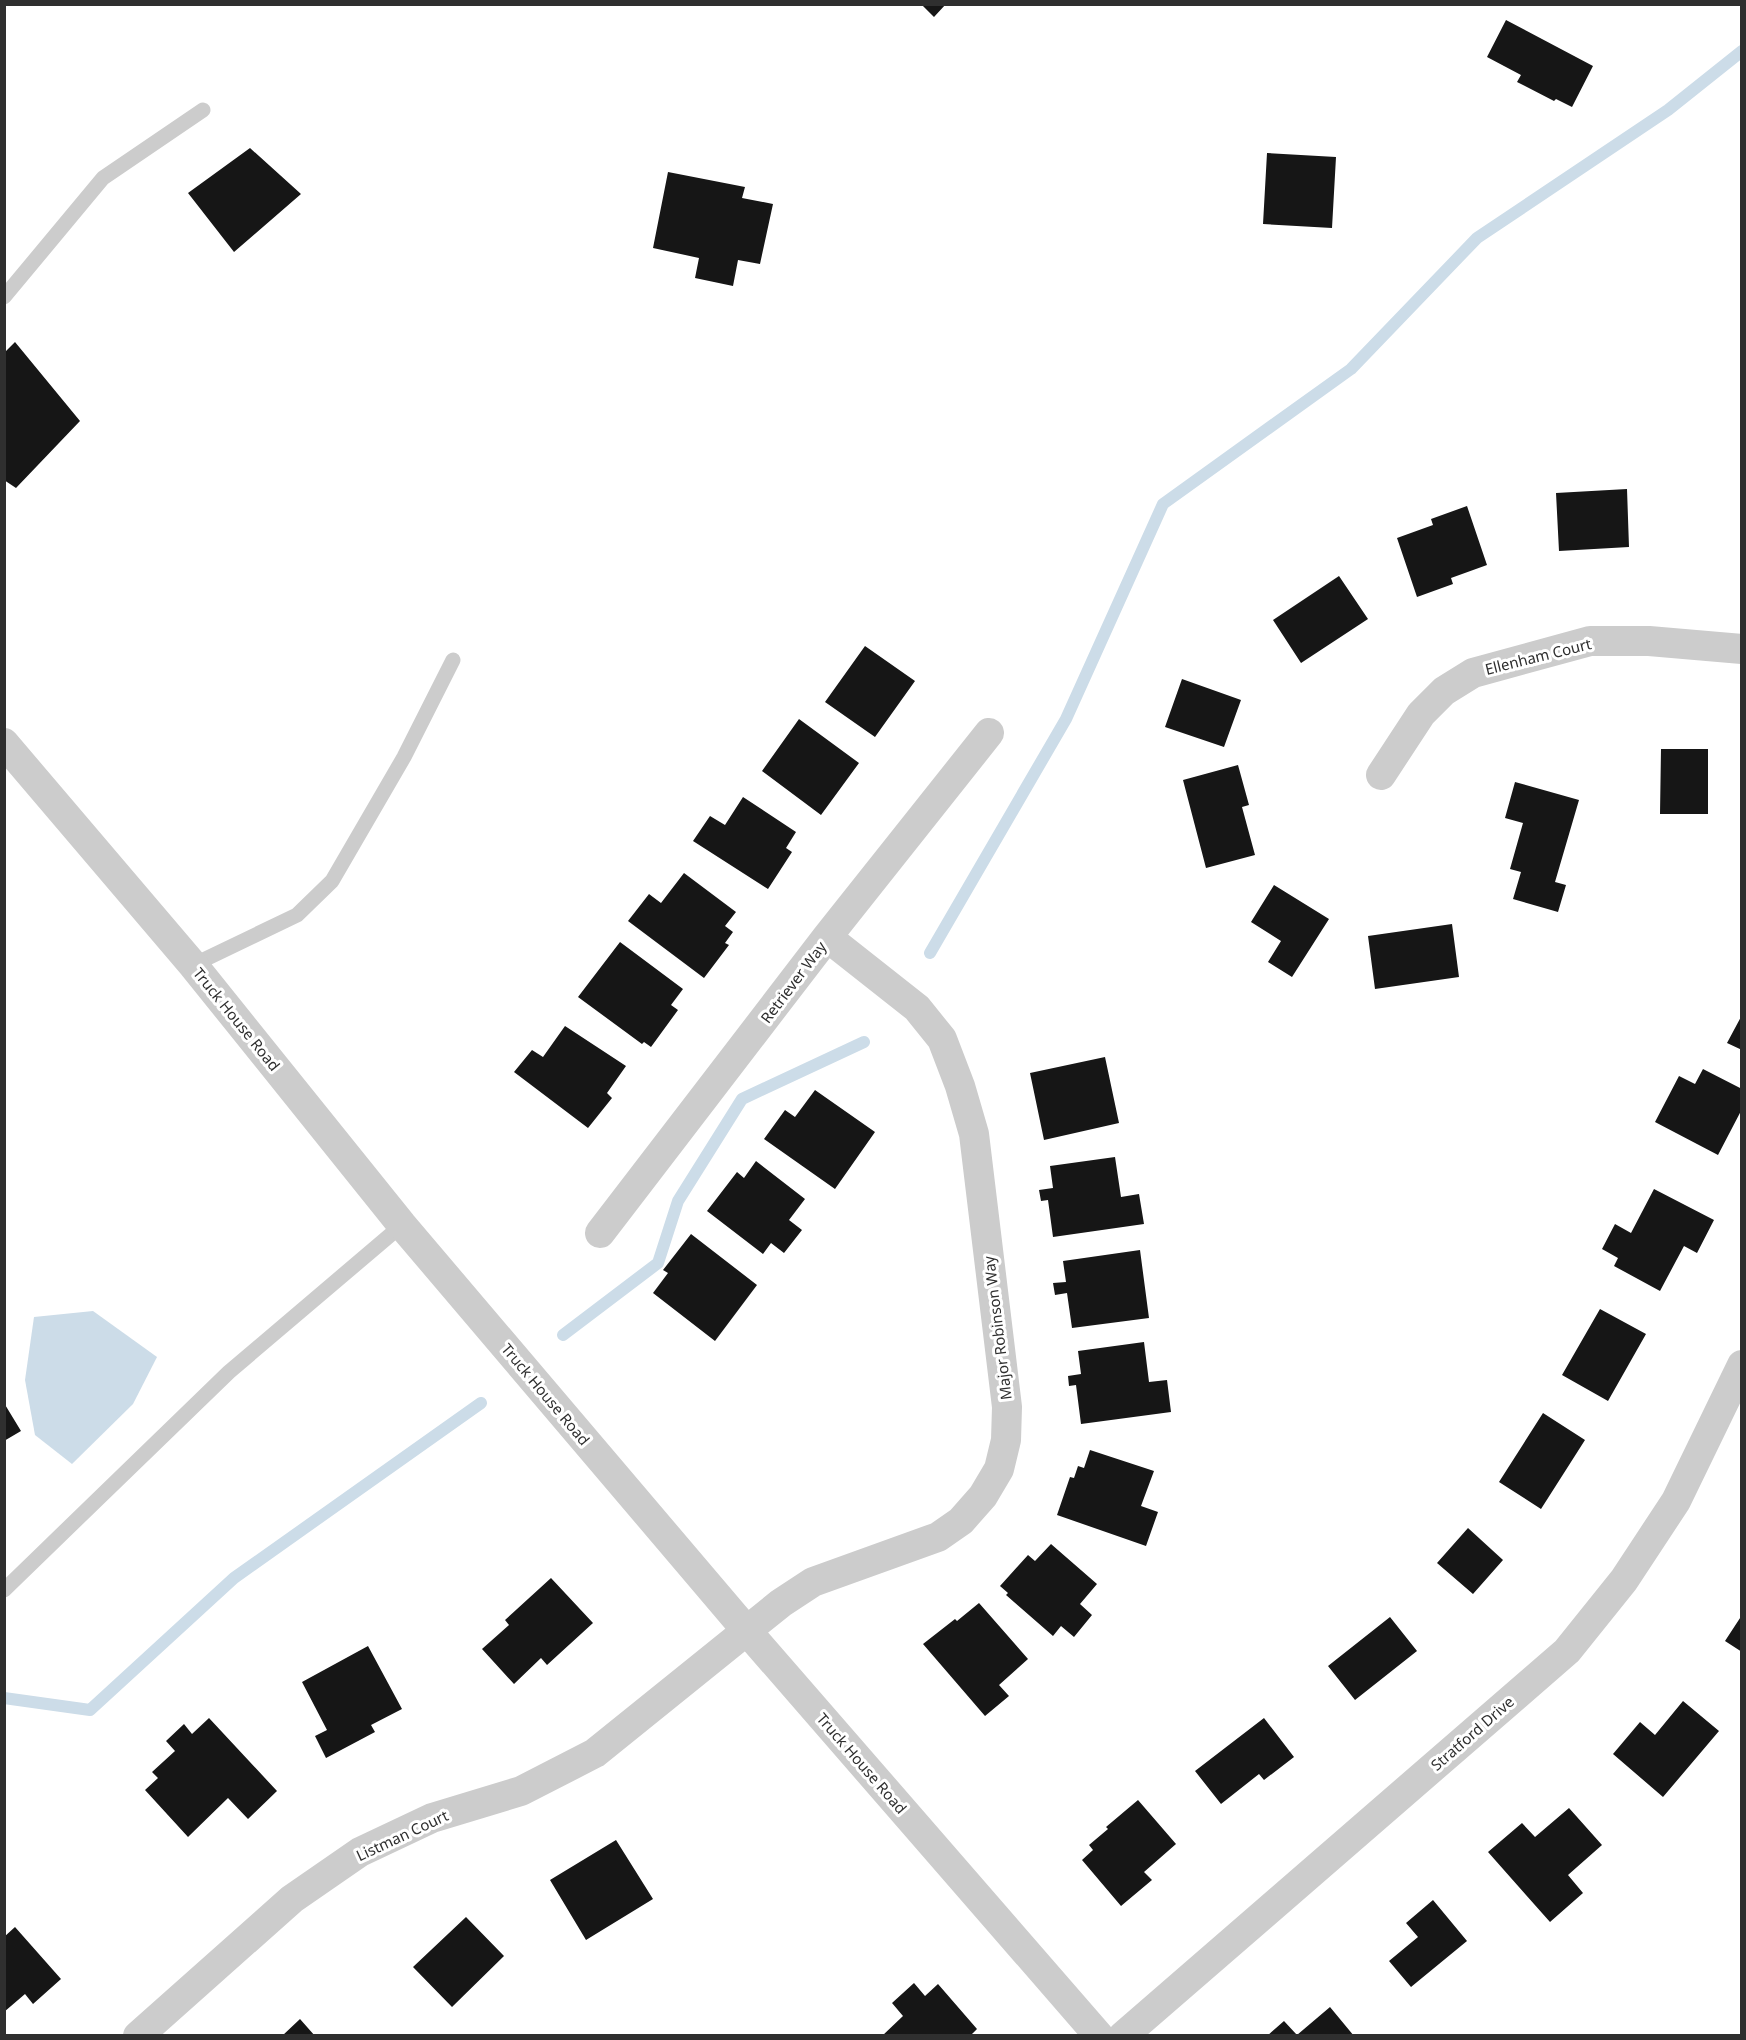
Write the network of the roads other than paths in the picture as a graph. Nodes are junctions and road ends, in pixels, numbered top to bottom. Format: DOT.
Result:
graph roads {
  1 [pos="203,110"];
  2 [pos="4,297"];
  3 [pos="1742,649"];
  4 [pos="453,660"];
  5 [pos="989,733"];
  6 [pos="4,743"];
  7 [pos="1381,775"];
  8 [pos="827,937"];
  9 [pos="193,964"];
  10 [pos="402,1225"];
  11 [pos="600,1233"];
  12 [pos="1742,1365"];
  13 [pos="4,1590"];
  14 [pos="747,1631"];
  15 [pos="138,2036"];
  16 [pos="1099,2036"];
  17 [pos="1124,2036"];
  1 -- 2 [label="lane"];
  3 -- 7 [label="street, Ellenham Court"];
  4 -- 9 [label="lane"];
  5 -- 8 [label="street, Retriever Way"];
  6 -- 9 [label="street, Truck House Road"];
  8 -- 11 [label="street, Retriever Way"];
  8 -- 14 [label="street, Major Robinson Way"];
  9 -- 10 [label="street, Truck House Road"];
  10 -- 13 [label="lane"];
  10 -- 14 [label="street, Truck House Road"];
  12 -- 17 [label="street, Stratford Drive"];
  14 -- 15 [label="street, Listman Court"];
  14 -- 16 [label="street, Truck House Road"];
}
